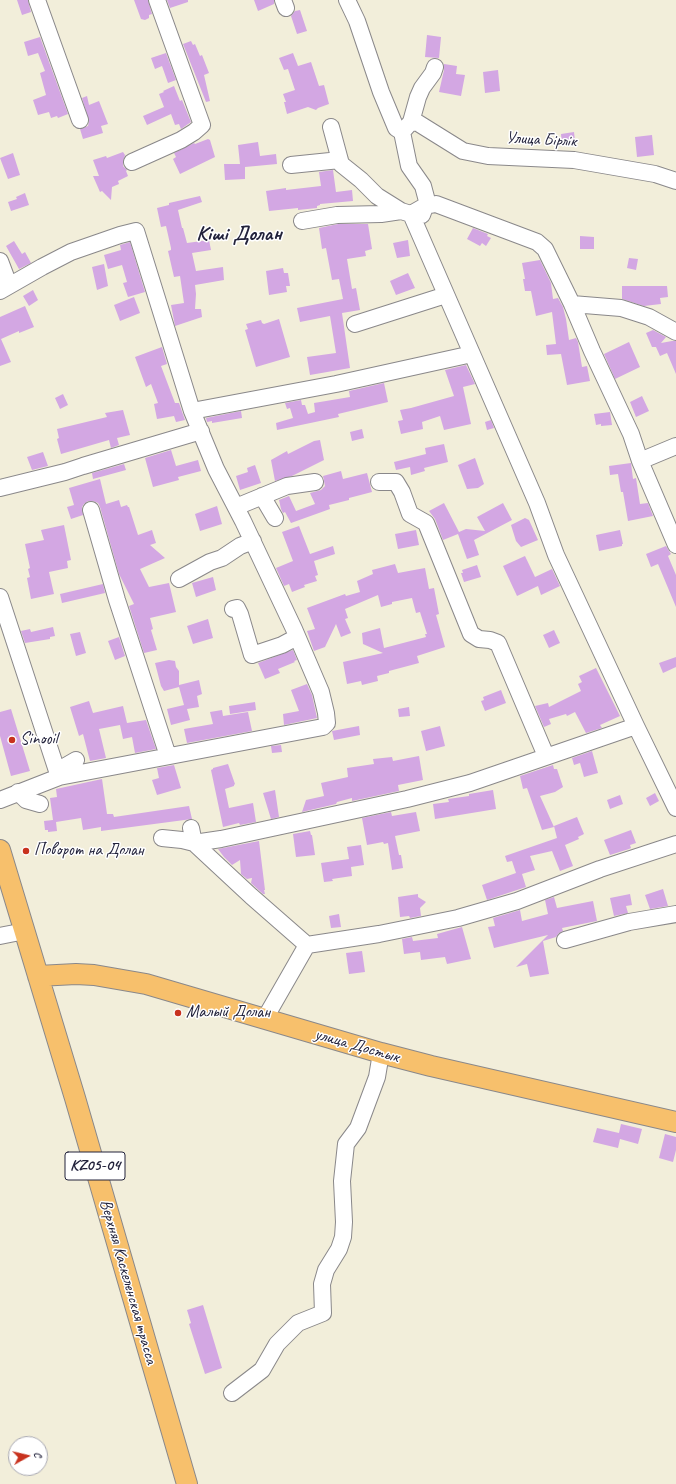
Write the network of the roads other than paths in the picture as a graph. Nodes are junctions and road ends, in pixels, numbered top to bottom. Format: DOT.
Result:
graph roads {
  1 [pos="37,0"];
  2 [pos="157,0"];
  3 [pos="347,0"];
  4 [pos="435,67"];
  5 [pos="80,120"];
  6 [pos="331,127"];
  7 [pos="406,127"];
  8 [pos="340,160"];
  9 [pos="132,162"];
  10 [pos="291,165"];
  11 [pos="676,181"];
  12 [pos="425,206"];
  13 [pos="406,213"];
  14 [pos="302,221"];
  15 [pos="417,229"];
  16 [pos="0,261"];
  17 [pos="5,288"];
  18 [pos="446,295"];
  19 [pos="572,304"];
  20 [pos="355,324"];
  21 [pos="676,332"];
  22 [pos="472,354"];
  23 [pos="192,411"];
  24 [pos="201,431"];
  25 [pos="676,446"];
  26 [pos="640,461"];
  27 [pos="315,482"];
  28 [pos="379,482"];
  29 [pos="0,488"];
  30 [pos="262,496"];
  31 [pos="236,508"];
  32 [pos="92,510"];
  33 [pos="275,518"];
  34 [pos="253,541"];
  35 [pos="676,545"];
  36 [pos="179,579"];
  37 [pos="0,596"];
  38 [pos="234,609"];
  39 [pos="297,637"];
  40 [pos="636,726"];
  41 [pos="168,756"];
  42 [pos="546,756"];
  43 [pos="76,760"];
  44 [pos="58,774"];
  45 [pos="18,792"];
  46 [pos="0,800"];
  47 [pos="40,804"];
  48 [pos="676,808"];
  49 [pos="192,835"];
  50 [pos="162,838"];
  51 [pos="676,844"];
  52 [pos="0,850"];
  53 [pos="676,914"];
  54 [pos="25,931"];
  55 [pos="0,936"];
  56 [pos="565,940"];
  57 [pos="307,945"];
  58 [pos="38,976"];
  59 [pos="264,1020"];
  60 [pos="381,1054"];
  61 [pos="676,1122"];
  62 [pos="232,1393"];
  63 [pos="187,1484"];
  1 -- 5 [label="street"];
  2 -- 9 [label="street"];
  3 -- 7 [label="street"];
  4 -- 7 [label="street"];
  6 -- 8 [label="street"];
  7 -- 11 [label="street, Улица Бірлік"];
  7 -- 12 [label="street"];
  8 -- 10 [label="street"];
  8 -- 13 [label="street"];
  12 -- 13 [label="street"];
  12 -- 15 [label="street"];
  12 -- 19 [label="street"];
  13 -- 14 [label="street"];
  13 -- 15 [label="street"];
  15 -- 18 [label="street"];
  16 -- 17 [label="street"];
  17 -- 23 [label="street"];
  18 -- 20 [label="street"];
  18 -- 22 [label="street"];
  19 -- 21 [label="street"];
  19 -- 26 [label="street"];
  22 -- 23 [label="street"];
  22 -- 40 [label="street"];
  23 -- 24 [label="street"];
  24 -- 29 [label="street"];
  24 -- 31 [label="street"];
  25 -- 26 [label="street"];
  26 -- 35 [label="street"];
  27 -- 30 [label="street"];
  28 -- 42 [label="street"];
  30 -- 31 [label="street"];
  30 -- 33 [label="street"];
  31 -- 34 [label="street"];
  32 -- 41 [label="street"];
  34 -- 36 [label="street"];
  34 -- 39 [label="street"];
  37 -- 44 [label="street"];
  38 -- 39 [label="street"];
  39 -- 41 [label="street"];
  40 -- 42 [label="street"];
  40 -- 48 [label="street"];
  41 -- 44 [label="street"];
  42 -- 49 [label="street"];
  43 -- 44 [label="street"];
  44 -- 45 [label="street"];
  45 -- 46 [label="street"];
  45 -- 47 [label="street"];
  49 -- 50 [label="street"];
  49 -- 57 [label="street"];
  51 -- 57 [label="street"];
  52 -- 54 [label="main road, Верхняя Каскеленская трасса / KZ05-04"];
  53 -- 56 [label="street"];
  54 -- 55 [label="street"];
  54 -- 58 [label="main road, Верхняя Каскеленская трасса / KZ05-04"];
  57 -- 59 [label="street"];
  58 -- 59 [label="main road, улица Достык"];
  58 -- 63 [label="main road, Верхняя Каскеленская трасса / KZ05-04"];
  59 -- 60 [label="main road, улица Достык"];
  60 -- 61 [label="main road, улица Достык"];
  60 -- 62 [label="street"];
}
